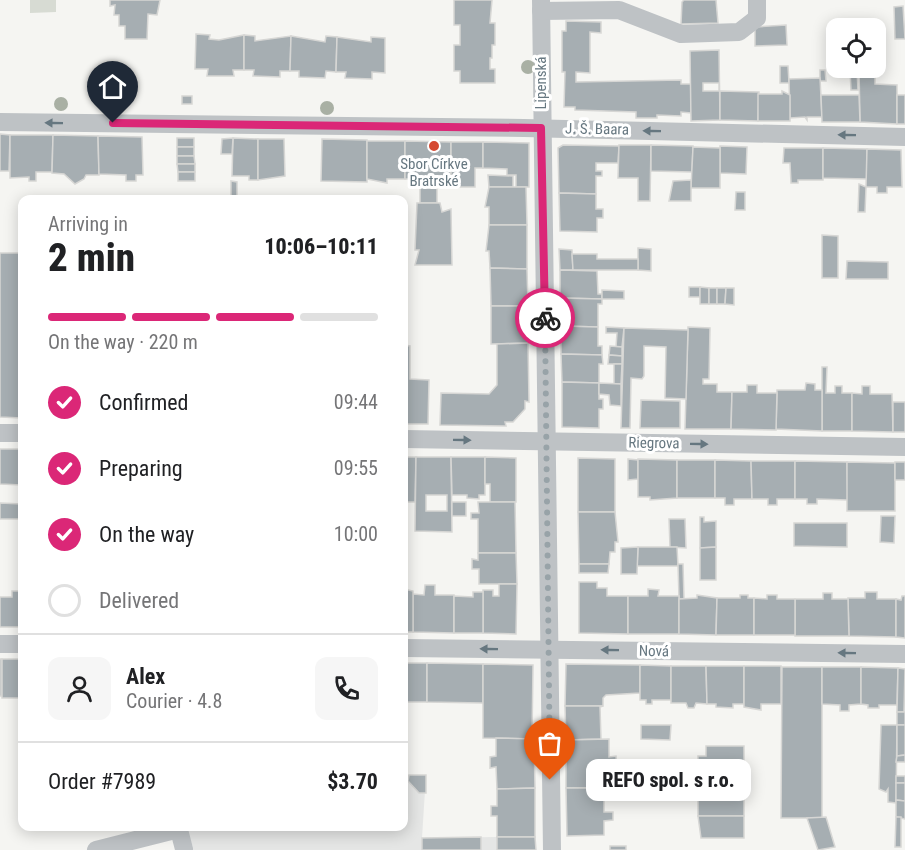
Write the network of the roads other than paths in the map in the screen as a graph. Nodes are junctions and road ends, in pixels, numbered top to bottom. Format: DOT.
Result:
graph roads {
  1 [pos="757,0"];
  2 [pos="541,5"];
  3 [pos="0,122"];
  4 [pos="541,128"];
  5 [pos="905,137"];
  6 [pos="0,433"];
  7 [pos="18,433"];
  8 [pos="408,439"];
  9 [pos="547,441"];
  10 [pos="905,447"];
  11 [pos="0,644"];
  12 [pos="18,644"];
  13 [pos="408,648"];
  14 [pos="548,649"];
  15 [pos="905,654"];
  16 [pos="167,831"];
  17 [pos="179,831"];
  18 [pos="184,849"];
  19 [pos="96,850"];
  20 [pos="552,850"];
  1 -- 2 [label="street"];
  2 -- 4 [label="street, Lipenská"];
  4 -- 3 [label="street, J. Š. Baara, one-way"];
  5 -- 4 [label="street, J. Š. Baara, one-way"];
  4 -- 9 [label="street, Lipenská"];
  6 -- 7 [label="street"];
  8 -- 9 [label="street, Riegrova, one-way"];
  9 -- 10 [label="street, Riegrova, one-way"];
  9 -- 14 [label="street, Lipenská"];
  11 -- 12 [label="street"];
  14 -- 13 [label="street, Nová, one-way"];
  15 -- 14 [label="street, Nová, one-way"];
  14 -- 20 [label="street, Lipenská"];
  16 -- 19 [label="street"];
  17 -- 18 [label="street"];
}
